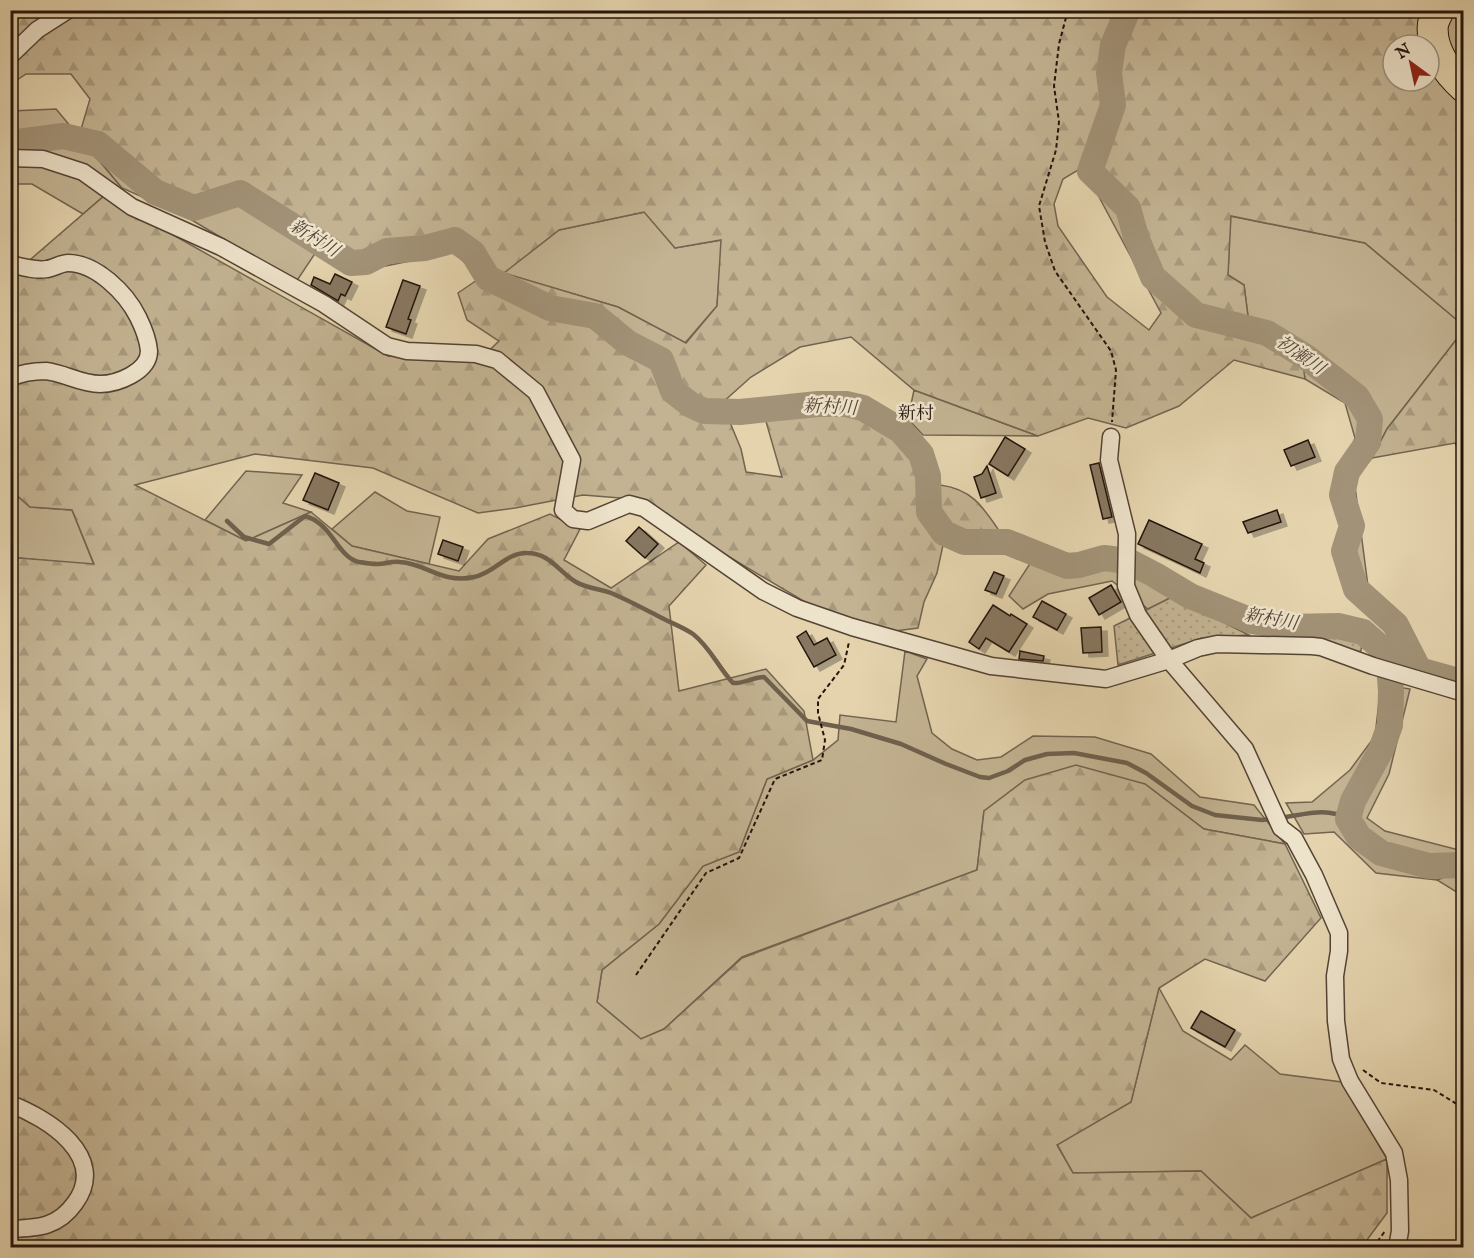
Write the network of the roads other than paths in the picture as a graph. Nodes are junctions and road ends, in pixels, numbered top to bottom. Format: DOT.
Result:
graph roads {
  1 [pos="68,10"];
  2 [pos="1439,10"];
  3 [pos="10,56"];
  4 [pos="1464,87"];
  5 [pos="10,158"];
  6 [pos="10,264"];
  7 [pos="10,378"];
  8 [pos="1111,437"];
  9 [pos="1168,660"];
  10 [pos="1460,692"];
  11 [pos="10,1104"];
  12 [pos="10,1229"];
  13 [pos="1397,1248"];
  1 -- 3 [label="street"];
  2 -- 4 [label="highway"];
  5 -- 9 [label="street"];
  6 -- 7 [label="street"];
  8 -- 9 [label="street"];
  9 -- 10 [label="street"];
  9 -- 13 [label="street"];
  11 -- 12 [label="street"];
}
